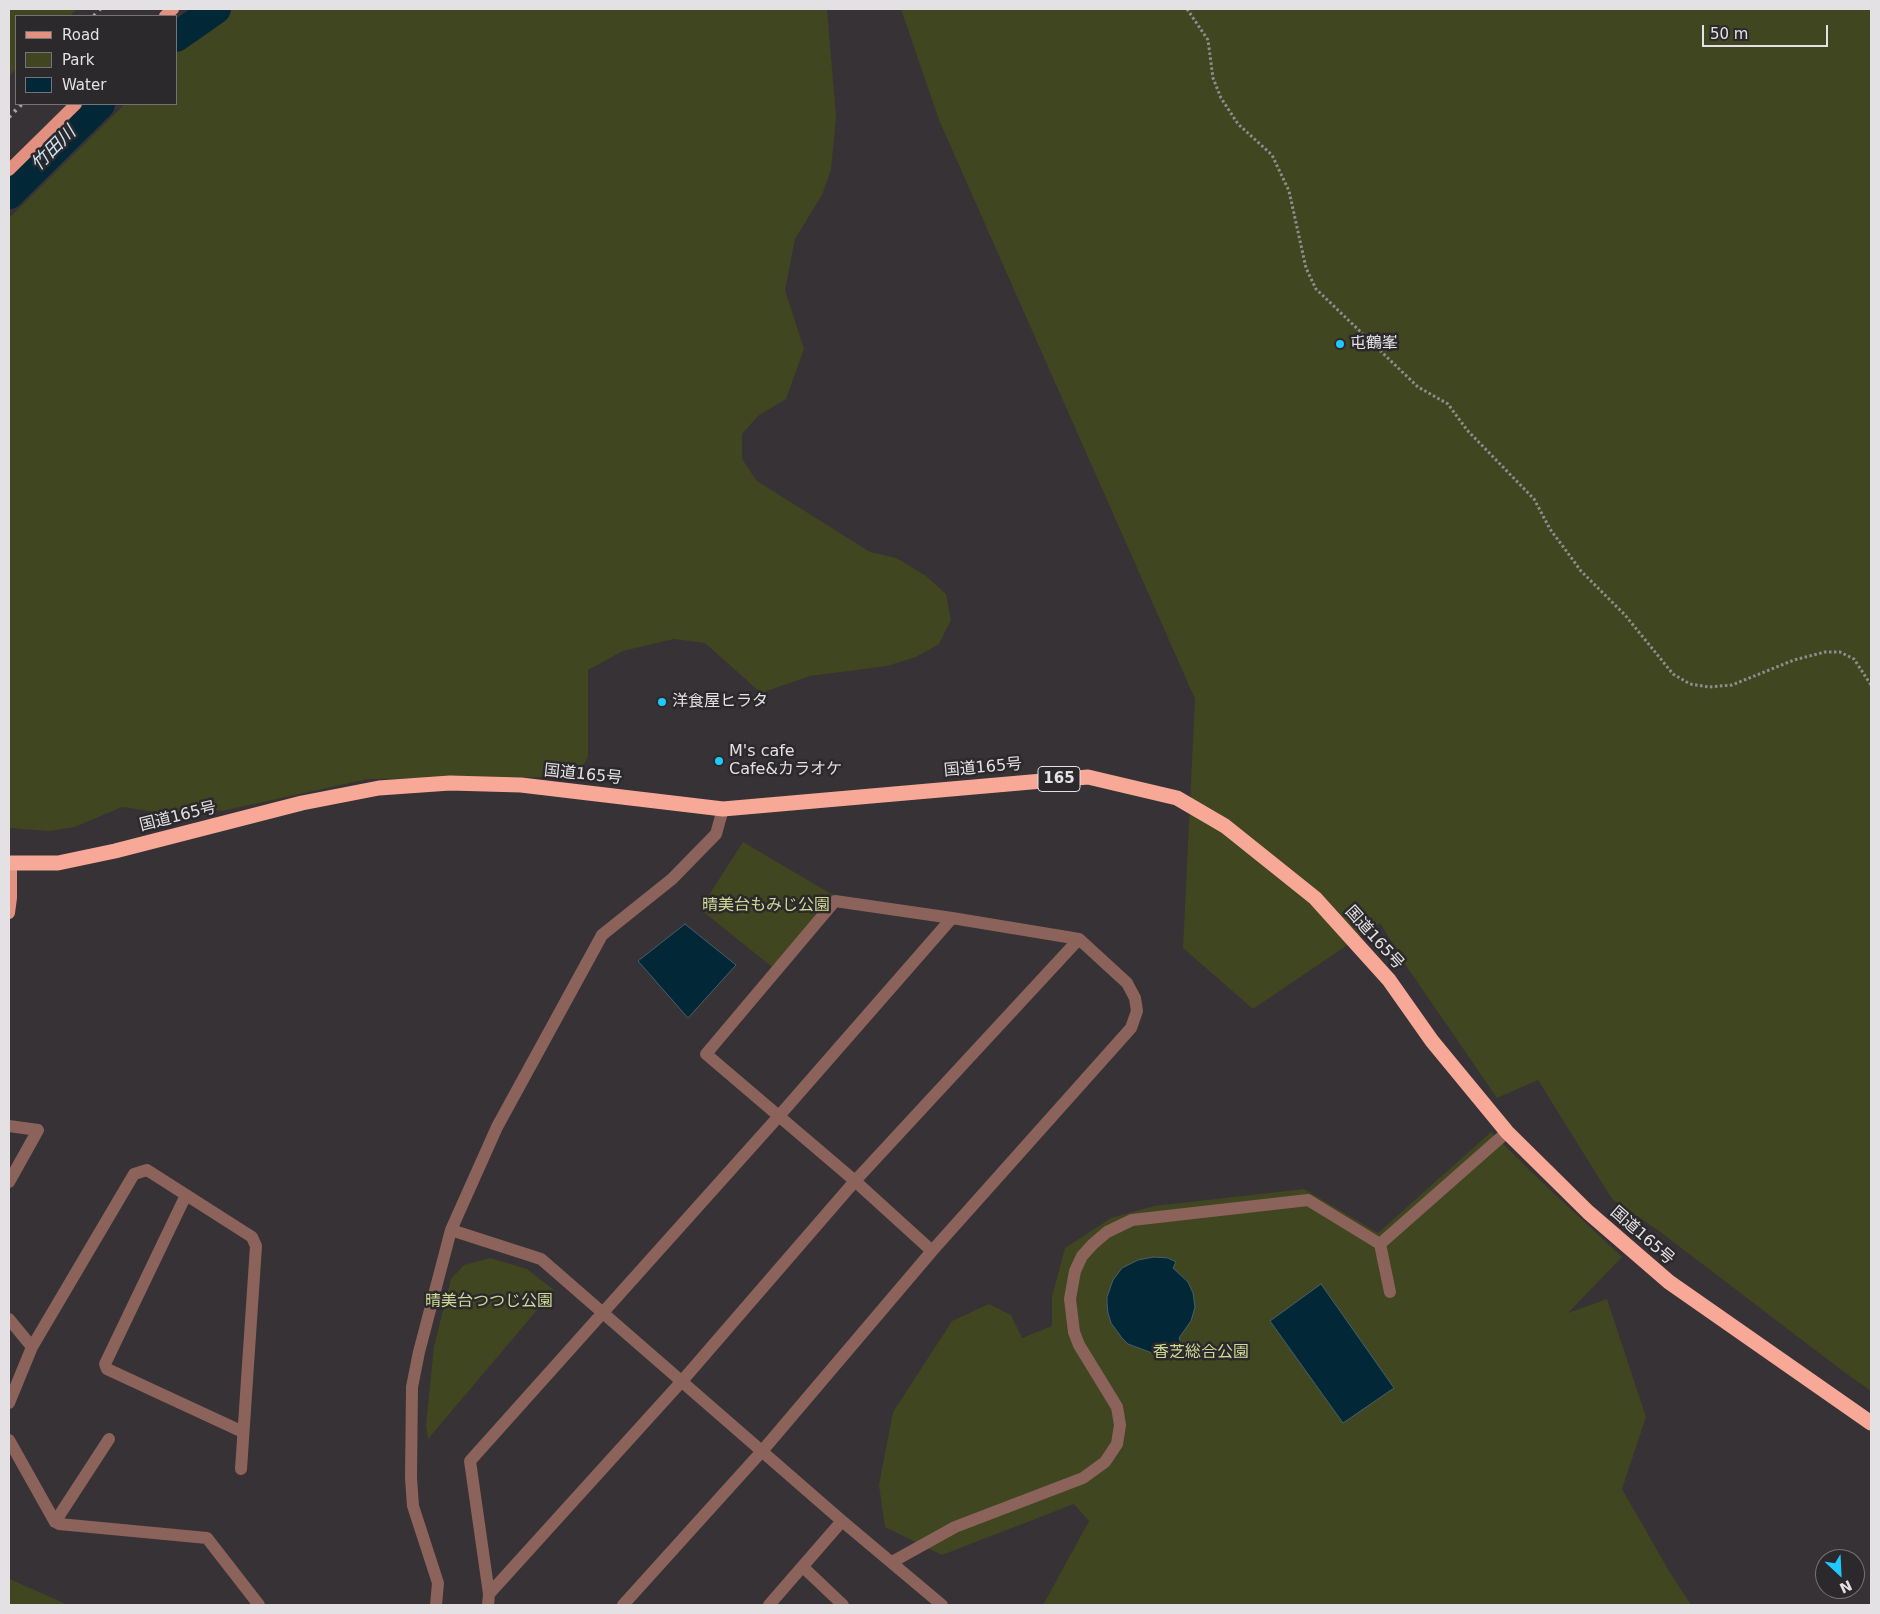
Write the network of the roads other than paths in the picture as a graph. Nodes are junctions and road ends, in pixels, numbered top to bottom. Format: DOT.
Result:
graph roads {
  1 [pos="75,105"];
  2 [pos="9,170"];
  3 [pos="723,808"];
  4 [pos="9,865"];
  5 [pos="9,912"];
  6 [pos="952,918"];
  7 [pos="1079,940"];
  8 [pos="779,1116"];
  9 [pos="9,1126"];
  10 [pos="1507,1132"];
  11 [pos="855,1181"];
  12 [pos="9,1182"];
  13 [pos="186,1195"];
  14 [pos="450,1230"];
  15 [pos="1380,1244"];
  16 [pos="932,1250"];
  17 [pos="1390,1292"];
  18 [pos="604,1313"];
  19 [pos="9,1319"];
  20 [pos="32,1347"];
  21 [pos="682,1381"];
  22 [pos="9,1403"];
  23 [pos="1871,1422"];
  24 [pos="243,1432"];
  25 [pos="109,1439"];
  26 [pos="9,1440"];
  27 [pos="763,1450"];
  28 [pos="242,1469"];
  29 [pos="842,1521"];
  30 [pos="55,1522"];
  31 [pos="892,1562"];
  32 [pos="803,1567"];
  33 [pos="489,1600"];
  34 [pos="259,1605"];
  35 [pos="436,1605"];
  36 [pos="623,1605"];
  37 [pos="769,1605"];
  38 [pos="843,1605"];
  39 [pos="942,1605"];
  1 -- 2 [label="main road"];
  3 -- 4 [label="highway, 国道165号 / 165"];
  3 -- 10 [label="highway, 国道165号 / 165"];
  3 -- 14 [label="street"];
  4 -- 5 [label="main road"];
  6 -- 7 [label="street"];
  6 -- 8 [label="street"];
  6 -- 8 [label="street"];
  7 -- 11 [label="street"];
  7 -- 16 [label="street"];
  8 -- 11 [label="street"];
  8 -- 18 [label="street"];
  9 -- 12 [label="street"];
  10 -- 15 [label="street"];
  10 -- 23 [label="highway, 国道165号 / 165"];
  11 -- 16 [label="street"];
  11 -- 21 [label="street"];
  13 -- 20 [label="street"];
  13 -- 24 [label="street"];
  13 -- 24 [label="street"];
  14 -- 18 [label="street"];
  14 -- 35 [label="street"];
  15 -- 17 [label="street"];
  15 -- 31 [label="street"];
  16 -- 27 [label="street"];
  18 -- 21 [label="street"];
  18 -- 33 [label="street"];
  19 -- 20 [label="street"];
  20 -- 22 [label="street"];
  21 -- 27 [label="street"];
  21 -- 33 [label="street"];
  24 -- 28 [label="street"];
  25 -- 30 [label="street"];
  26 -- 30 [label="street"];
  27 -- 29 [label="street"];
  27 -- 36 [label="street"];
  29 -- 31 [label="street"];
  29 -- 32 [label="street"];
  30 -- 34 [label="street"];
  31 -- 39 [label="street"];
  32 -- 37 [label="street"];
  32 -- 38 [label="street"];
}
